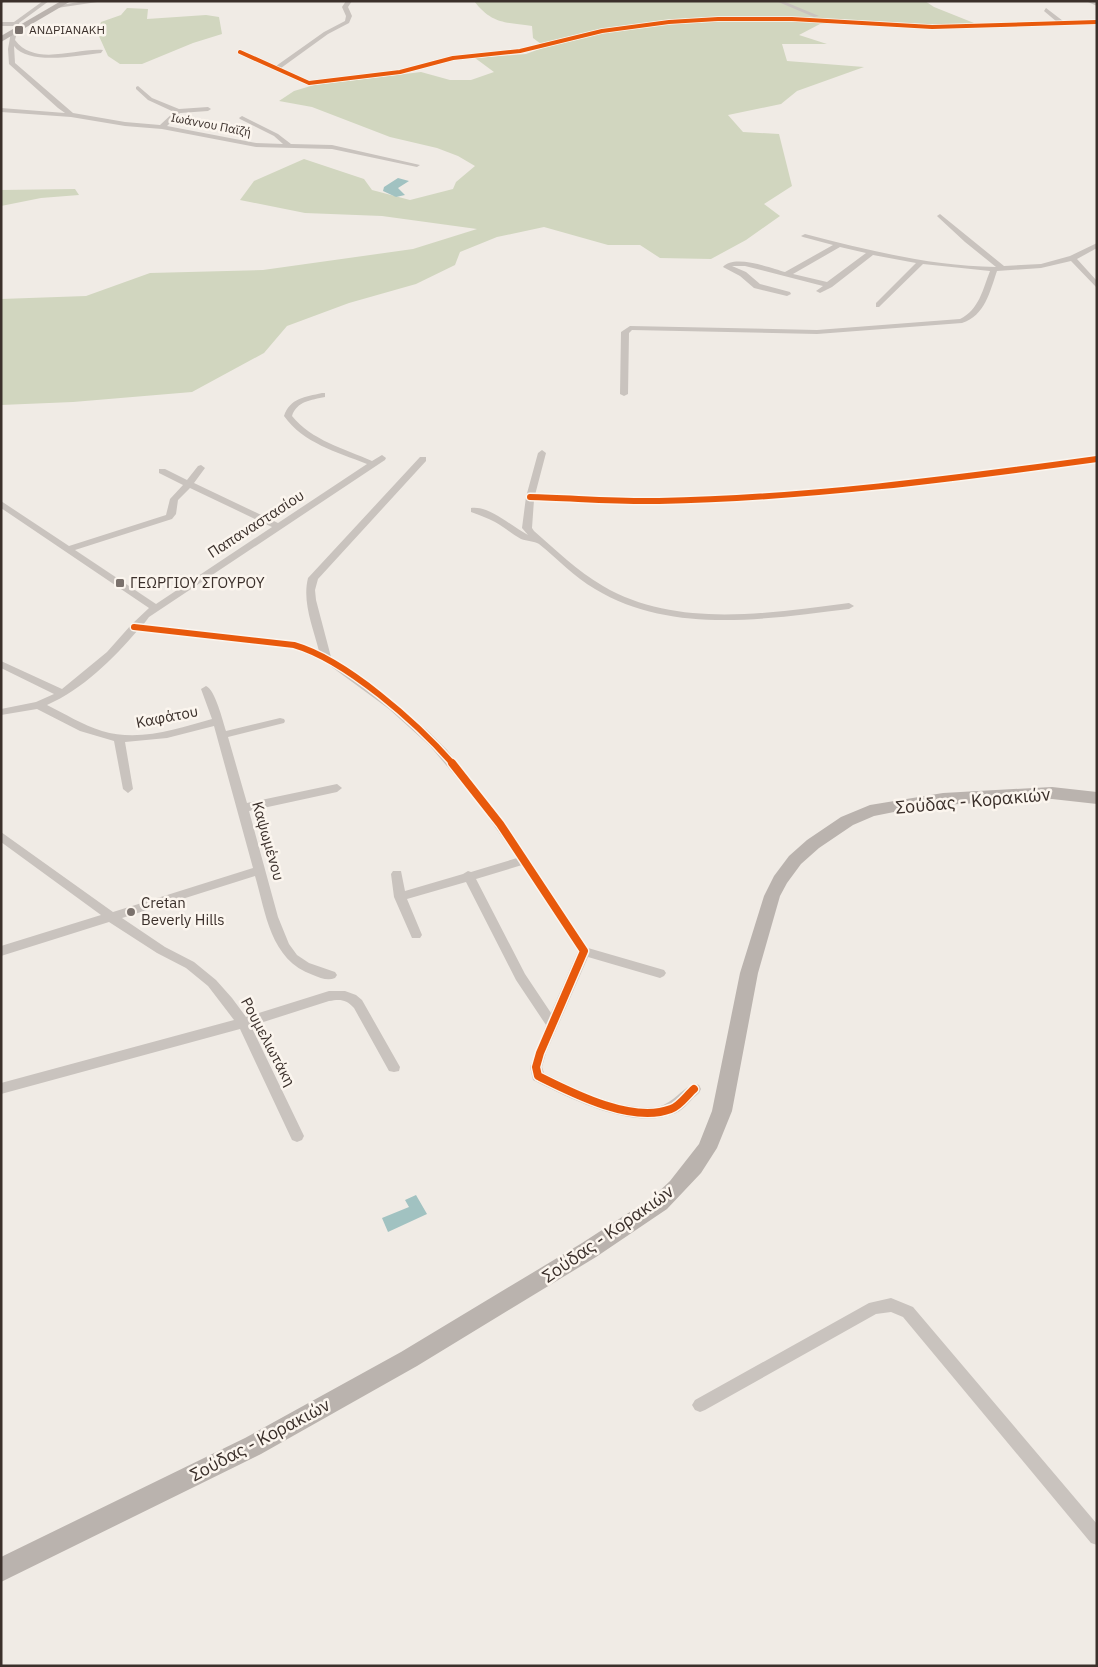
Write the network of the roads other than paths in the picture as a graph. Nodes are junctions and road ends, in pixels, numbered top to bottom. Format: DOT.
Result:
graph roads {
  1 [pos="47,1"];
  2 [pos="67,1"];
  3 [pos="102,1"];
  4 [pos="349,1"];
  5 [pos="778,1"];
  6 [pos="1090,1"];
  7 [pos="1097,4"];
  8 [pos="57,6"];
  9 [pos="1046,10"];
  10 [pos="829,20"];
  11 [pos="1097,22"];
  12 [pos="1062,23"];
  13 [pos="1,24"];
  14 [pos="15,31"];
  15 [pos="1,40"];
  16 [pos="101,51"];
  17 [pos="240,52"];
  18 [pos="276,68"];
  19 [pos="138,88"];
  20 [pos="208,109"];
  21 [pos="1,110"];
  22 [pos="178,111"];
  23 [pos="71,115"];
  24 [pos="242,118"];
  25 [pos="162,127"];
  26 [pos="290,146"];
  27 [pos="416,165"];
  28 [pos="940,216"];
  29 [pos="805,236"];
  30 [pos="839,245"];
  31 [pos="1097,245"];
  32 [pos="872,252"];
  33 [pos="1073,258"];
  34 [pos="921,262"];
  35 [pos="994,269"];
  36 [pos="1003,269"];
  37 [pos="786,274"];
  38 [pos="828,285"];
  39 [pos="1097,286"];
  40 [pos="820,291"];
  41 [pos="787,294"];
  42 [pos="879,305"];
  43 [pos="624,394"];
  44 [pos="322,395"];
  45 [pos="542,453"];
  46 [pos="382,458"];
  47 [pos="423,459"];
  48 [pos="1097,459"];
  49 [pos="373,464"];
  50 [pos="201,468"];
  51 [pos="162,471"];
  52 [pos="188,485"];
  53 [pos="530,497"];
  54 [pos="1,504"];
  55 [pos="474,510"];
  56 [pos="279,527"];
  57 [pos="540,540"];
  58 [pos="67,549"];
  59 [pos="849,606"];
  60 [pos="155,608"];
  61 [pos="134,627"];
  62 [pos="326,657"];
  63 [pos="1,664"];
  64 [pos="206,689"];
  65 [pos="63,694"];
  66 [pos="38,704"];
  67 [pos="1,712"];
  68 [pos="219,721"];
  69 [pos="280,721"];
  70 [pos="223,735"];
  71 [pos="119,738"];
  72 [pos="337,788"];
  73 [pos="128,789"];
  74 [pos="1097,798"];
  75 [pos="243,808"];
  76 [pos="1,836"];
  77 [pos="524,860"];
  78 [pos="260,870"];
  79 [pos="397,874"];
  80 [pos="468,875"];
  81 [pos="400,897"];
  82 [pos="110,916"];
  83 [pos="416,935"];
  84 [pos="1,951"];
  85 [pos="584,951"];
  86 [pos="660,973"];
  87 [pos="331,974"];
  88 [pos="243,1023"];
  89 [pos="553,1026"];
  90 [pos="394,1067"];
  91 [pos="1,1089"];
  92 [pos="694,1089"];
  93 [pos="297,1136"];
  94 [pos="700,1404"];
  95 [pos="1097,1537"];
  96 [pos="1,1570"];
  1 -- 14 [label="street"];
  2 -- 8 [label="main road"];
  3 -- 8 [label="street"];
  4 -- 18 [label="street"];
  5 -- 10 [label="street"];
  6 -- 7 [label="street"];
  8 -- 14 [label="main road"];
  9 -- 12 [label="street"];
  10 -- 12 [label="street"];
  10 -- 18 [label="street"];
  11 -- 12 [label="street"];
  13 -- 14 [label="street"];
  14 -- 15 [label="main road"];
  14 -- 16 [label="street"];
  14 -- 23 [label="street"];
  17 -- 18 [label="street"];
  19 -- 22 [label="street"];
  20 -- 22 [label="street"];
  21 -- 23 [label="street, Ιωάννου Παϊζή"];
  22 -- 25 [label="street"];
  23 -- 25 [label="street, Ιωάννου Παϊζή"];
  24 -- 26 [label="street"];
  25 -- 26 [label="street, Ιωάννου Παϊζή"];
  26 -- 27 [label="street, Ιωάννου Παϊζή"];
  28 -- 36 [label="street"];
  29 -- 30 [label="street"];
  30 -- 32 [label="street"];
  30 -- 37 [label="street"];
  31 -- 33 [label="street"];
  32 -- 34 [label="street"];
  32 -- 38 [label="street"];
  33 -- 36 [label="street"];
  33 -- 39 [label="street"];
  34 -- 35 [label="street"];
  34 -- 42 [label="street"];
  35 -- 36 [label="street"];
  35 -- 43 [label="street"];
  37 -- 38 [label="street"];
  37 -- 41 [label="street"];
  38 -- 40 [label="street"];
  44 -- 49 [label="street"];
  45 -- 53 [label="street"];
  46 -- 49 [label="street, Παπαναστασίου"];
  47 -- 62 [label="street"];
  48 -- 53 [label="street"];
  49 -- 56 [label="street, Παπαναστασίου"];
  50 -- 52 [label="street"];
  51 -- 52 [label="street"];
  52 -- 56 [label="street"];
  52 -- 58 [label="street"];
  53 -- 57 [label="street"];
  54 -- 58 [label="street"];
  55 -- 57 [label="street"];
  56 -- 60 [label="street, Παπαναστασίου"];
  57 -- 59 [label="street"];
  58 -- 60 [label="street"];
  60 -- 61 [label="street, Παπαναστασίου"];
  61 -- 62 [label="street"];
  61 -- 65 [label="street, Παπαναστασίου"];
  62 -- 77 [label="street"];
  63 -- 65 [label="street"];
  64 -- 68 [label="street, Καψωμένου"];
  65 -- 66 [label="street, Παπαναστασίου"];
  66 -- 67 [label="street, Παπαναστασίου"];
  66 -- 71 [label="street, Καφάτου"];
  68 -- 70 [label="street, Καψωμένου"];
  68 -- 71 [label="street, Καφάτου"];
  69 -- 70 [label="street"];
  70 -- 75 [label="street, Καψωμένου"];
  71 -- 73 [label="street"];
  72 -- 75 [label="street"];
  74 -- 96 [label="main road, Σούδας - Κορακιών"];
  75 -- 78 [label="street, Καψωμένου"];
  76 -- 82 [label="street, Ρουμελιωτάκη"];
  77 -- 80 [label="street"];
  77 -- 85 [label="street"];
  78 -- 82 [label="street"];
  78 -- 87 [label="street, Καψωμένου"];
  79 -- 81 [label="street"];
  80 -- 81 [label="street"];
  80 -- 89 [label="street"];
  81 -- 83 [label="street"];
  82 -- 84 [label="street"];
  82 -- 88 [label="street, Ρουμελιωτάκη"];
  85 -- 86 [label="street"];
  85 -- 89 [label="street"];
  88 -- 90 [label="street"];
  88 -- 91 [label="street"];
  88 -- 93 [label="street, Ρουμελιωτάκη"];
  89 -- 92 [label="street"];
  94 -- 95 [label="street"];
}
